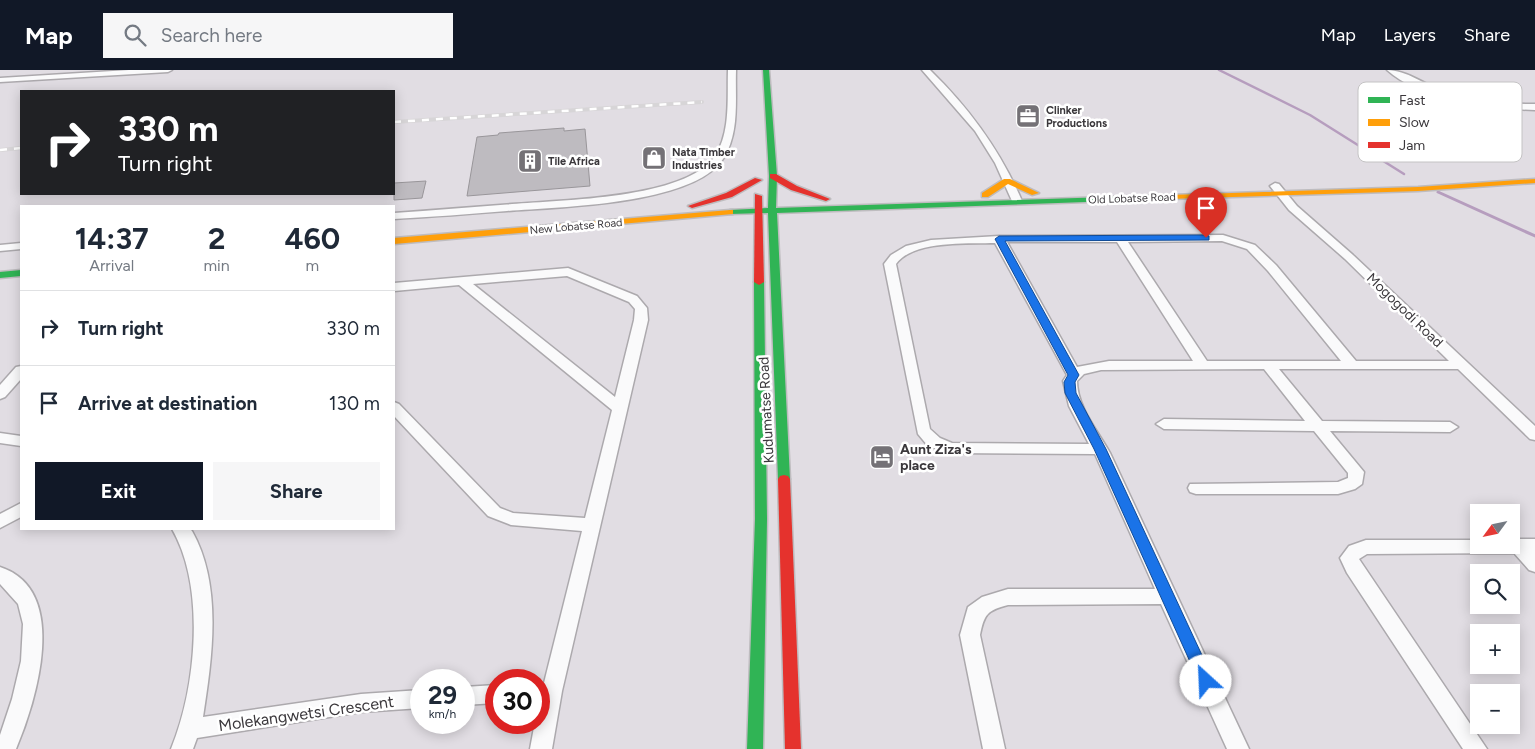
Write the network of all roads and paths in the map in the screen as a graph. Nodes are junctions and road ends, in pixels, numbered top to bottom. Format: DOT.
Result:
graph roads {
  1 [pos="168,70"];
  2 [pos="732,70"];
  3 [pos="766,70"];
  4 [pos="926,70"];
  5 [pos="1391,70"];
  6 [pos="0,80"];
  7 [pos="1412,82"];
  8 [pos="1522,107"];
  9 [pos="1535,107"];
  10 [pos="1535,174"];
  11 [pos="773,176"];
  12 [pos="1007,181"];
  13 [pos="1535,181"];
  14 [pos="1279,190"];
  15 [pos="1304,192"];
  16 [pos="1035,193"];
  17 [pos="1250,194"];
  18 [pos="985,195"];
  19 [pos="1015,197"];
  20 [pos="829,203"];
  21 [pos="773,205"];
  22 [pos="758,206"];
  23 [pos="689,207"];
  24 [pos="1293,208"];
  25 [pos="395,216"];
  26 [pos="679,217"];
  27 [pos="799,221"];
  28 [pos="727,223"];
  29 [pos="395,232"];
  30 [pos="1120,238"];
  31 [pos="999,239"];
  32 [pos="395,241"];
  33 [pos="20,246"];
  34 [pos="0,248"];
  35 [pos="20,264"];
  36 [pos="0,266"];
  37 [pos="20,273"];
  38 [pos="0,275"];
  39 [pos="462,281"];
  40 [pos="395,287"];
  41 [pos="1203,365"];
  42 [pos="1268,365"];
  43 [pos="1352,365"];
  44 [pos="1462,365"];
  45 [pos="20,371"];
  46 [pos="1074,375"];
  47 [pos="0,394"];
  48 [pos="618,407"];
  49 [pos="395,408"];
  50 [pos="1164,424"];
  51 [pos="1319,426"];
  52 [pos="1450,427"];
  53 [pos="1535,435"];
  54 [pos="0,438"];
  55 [pos="20,441"];
  56 [pos="1100,449"];
  57 [pos="1196,488"];
  58 [pos="20,510"];
  59 [pos="0,522"];
  60 [pos="593,526"];
  61 [pos="182,530"];
  62 [pos="1527,546"];
  63 [pos="1535,565"];
  64 [pos="0,574"];
  65 [pos="1168,596"];
  66 [pos="550,674"];
  67 [pos="410,700"];
  68 [pos="190,729"];
  69 [pos="542,734"];
  70 [pos="5,749"];
  71 [pos="182,749"];
  72 [pos="541,749"];
  73 [pos="755,749"];
  74 [pos="793,749"];
  75 [pos="994,749"];
  76 [pos="1238,749"];
  77 [pos="1476,749"];
  1 -- 6 [label="street"];
  2 -- 25 [label="street"];
  3 -- 11 [label="main road, Kudumatse Road"];
  4 -- 12 [label="street"];
  5 -- 7 [label="street"];
  8 -- 9 [label="street"];
  10 -- 14 [label="main road, Old Lobatse Road"];
  11 -- 20 [label="main road"];
  11 -- 21 [label="main road, Kudumatse Road"];
  12 -- 16 [label="main road"];
  12 -- 18 [label="main road"];
  12 -- 19 [label="street"];
  13 -- 15 [label="main road, Old Lobatse Road"];
  14 -- 15 [label="main road, Old Lobatse Road"];
  14 -- 16 [label="main road"];
  14 -- 17 [label="main road, Old Lobatse Road"];
  14 -- 24 [label="street, Mogogodi Road"];
  15 -- 24 [label="main road"];
  16 -- 19 [label="main road"];
  17 -- 19 [label="main road, Old Lobatse Road"];
  17 -- 24 [label="main road"];
  18 -- 19 [label="main road"];
  18 -- 20 [label="main road"];
  19 -- 20 [label="main road, Old Lobatse Road"];
  20 -- 21 [label="main road"];
  20 -- 27 [label="main road"];
  21 -- 22 [label="main road"];
  21 -- 74 [label="main road, Kudumatse Road"];
  22 -- 23 [label="main road"];
  22 -- 23 [label="main road, Kudumatse Road"];
  22 -- 26 [label="main road, New Lobatse Road"];
  22 -- 73 [label="main road, Kudumatse Road"];
  23 -- 29 [label="main road"];
  24 -- 44 [label="street, Mogogodi Road"];
  26 -- 28 [label="main road"];
  26 -- 32 [label="main road, New Lobatse Road"];
  30 -- 31 [label="street"];
  30 -- 41 [label="street"];
  30 -- 43 [label="street"];
  31 -- 46 [label="street"];
  31 -- 56 [label="street"];
  33 -- 34 [label="street"];
  35 -- 36 [label="main road"];
  37 -- 38 [label="main road"];
  39 -- 40 [label="street"];
  39 -- 48 [label="street"];
  39 -- 48 [label="street"];
  41 -- 42 [label="street"];
  41 -- 46 [label="street"];
  42 -- 43 [label="street"];
  42 -- 51 [label="street"];
  43 -- 44 [label="street"];
  44 -- 53 [label="street, Mogogodi Road"];
  45 -- 47 [label="street"];
  46 -- 56 [label="street"];
  48 -- 60 [label="street"];
  49 -- 60 [label="street"];
  50 -- 51 [label="street"];
  51 -- 52 [label="street"];
  51 -- 57 [label="street"];
  54 -- 55 [label="street"];
  56 -- 65 [label="street"];
  58 -- 59 [label="street"];
  60 -- 66 [label="street"];
  61 -- 68 [label="street"];
  62 -- 63 [label="street"];
  62 -- 77 [label="street"];
  64 -- 70 [label="street"];
  65 -- 75 [label="street"];
  65 -- 76 [label="street"];
  67 -- 68 [label="street, Molekangwetsi Crescent"];
  68 -- 71 [label="street"];
  69 -- 72 [label="street"];
}
